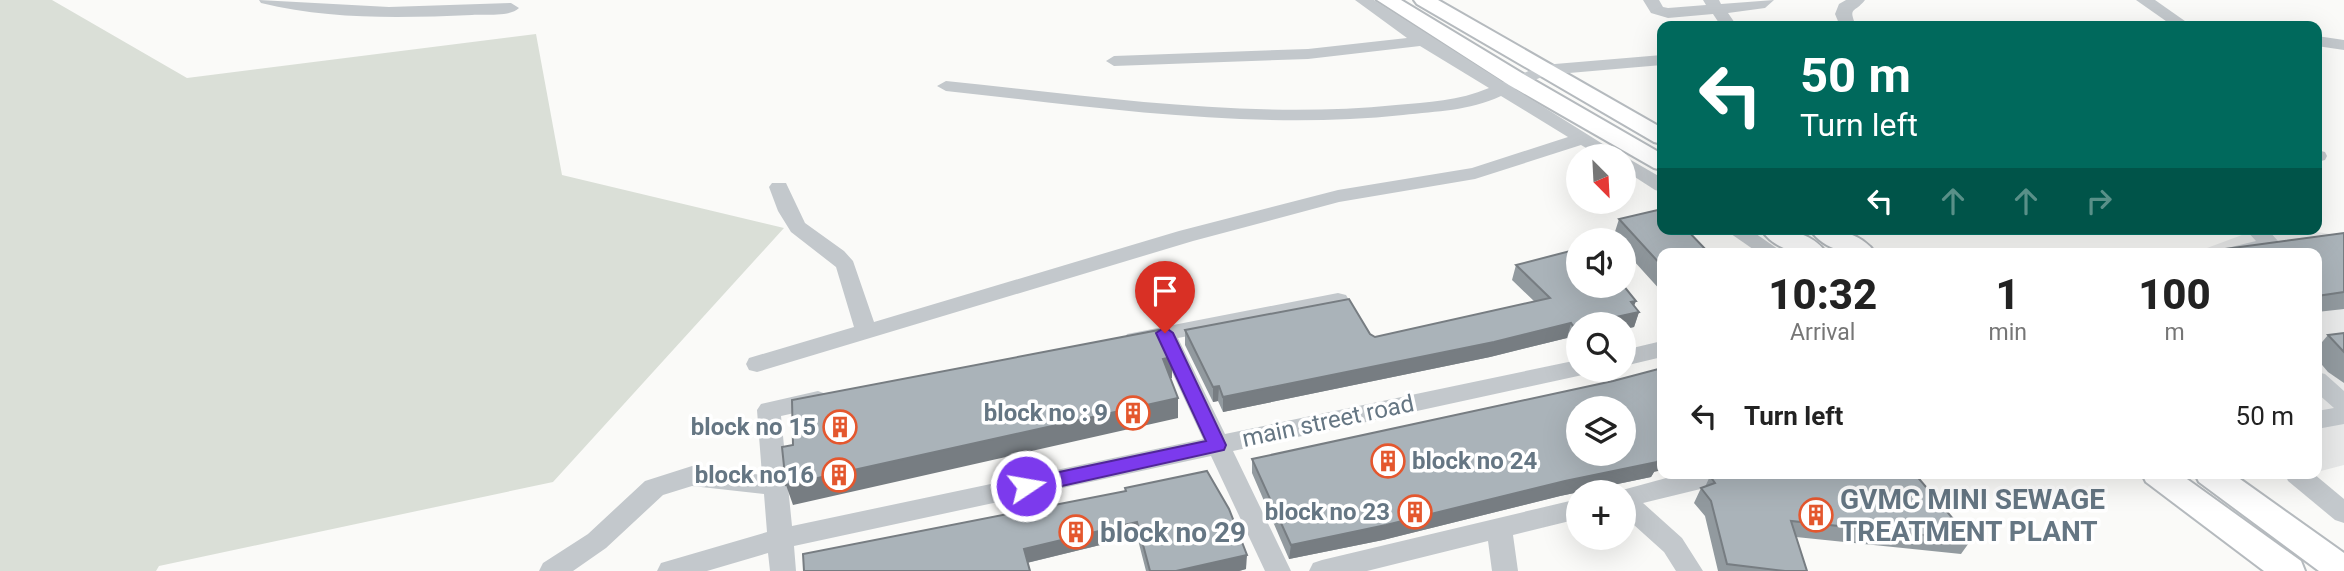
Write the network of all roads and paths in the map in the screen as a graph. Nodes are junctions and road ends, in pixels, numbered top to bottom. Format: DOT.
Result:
graph roads {
  1 [pos="267,0"];
  2 [pos="1363,0"];
  3 [pos="1387,0"];
  4 [pos="1423,0"];
  5 [pos="1650,0"];
  6 [pos="1766,0"];
  7 [pos="1857,0"];
  8 [pos="2144,0"];
  9 [pos="288,2"];
  10 [pos="1714,4"];
  11 [pos="511,9"];
  12 [pos="1726,21"];
  13 [pos="1846,21"];
  14 [pos="2176,21"];
  15 [pos="1423,41"];
  16 [pos="2322,42"];
  17 [pos="2344,45"];
  18 [pos="1657,60"];
  19 [pos="1114,61"];
  20 [pos="1543,70"];
  21 [pos="1509,84"];
  22 [pos="946,86"];
  23 [pos="1657,134"];
  24 [pos="1583,138"];
  25 [pos="1593,144"];
  26 [pos="1657,160"];
  27 [pos="1636,170"];
  28 [pos="1657,183"];
  29 [pos="779,187"];
  30 [pos="1744,235"];
  31 [pos="1783,235"];
  32 [pos="1832,235"];
  33 [pos="2262,235"];
  34 [pos="1764,248"];
  35 [pos="1804,248"];
  36 [pos="1853,248"];
  37 [pos="2260,248"];
  38 [pos="1338,300"];
  39 [pos="866,332"];
  40 [pos="1165,333"];
  41 [pos="1110,344"];
  42 [pos="1657,350"];
  43 [pos="1636,355"];
  44 [pos="757,364"];
  45 [pos="1566,371"];
  46 [pos="2322,384"];
  47 [pos="838,397"];
  48 [pos="2344,404"];
  49 [pos="2344,413"];
  50 [pos="2322,419"];
  51 [pos="1217,445"];
  52 [pos="1702,479"];
  53 [pos="2164,479"];
  54 [pos="2217,479"];
  55 [pos="2303,479"];
  56 [pos="775,486"];
  57 [pos="1636,497"];
  58 [pos="1636,511"];
  59 [pos="1566,512"];
  60 [pos="2344,513"];
  61 [pos="1499,528"];
  62 [pos="780,538"];
  63 [pos="552,571"];
  64 [pos="670,571"];
  65 [pos="783,571"];
  66 [pos="1278,571"];
  67 [pos="1322,571"];
  68 [pos="1505,571"];
  69 [pos="1690,571"];
  70 [pos="2288,571"];
  71 [pos="2344,571"];
  1 -- 9 [label="street"];
  2 -- 15 [label="street"];
  3 -- 21 [label="main road"];
  4 -- 20 [label="main road"];
  5 -- 10 [label="street"];
  6 -- 10 [label="street"];
  7 -- 13 [label="street"];
  8 -- 14 [label="street"];
  9 -- 11 [label="street"];
  10 -- 12 [label="street"];
  15 -- 19 [label="street"];
  15 -- 21 [label="street"];
  16 -- 17 [label="street"];
  18 -- 20 [label="street"];
  20 -- 21 [label="street"];
  20 -- 23 [label="main road"];
  21 -- 22 [label="street"];
  21 -- 24 [label="street"];
  21 -- 26 [label="main road"];
  24 -- 25 [label="street"];
  24 -- 39 [label="street"];
  27 -- 28 [label="street"];
  29 -- 39 [label="street"];
  30 -- 34 [label="street"];
  31 -- 35 [label="main road"];
  32 -- 36 [label="main road"];
  33 -- 37 [label="street"];
  38 -- 40 [label="street"];
  39 -- 44 [label="street"];
  40 -- 41 [label="street"];
  40 -- 51 [label="street"];
  42 -- 43 [label="street"];
  45 -- 51 [label="street, main street road"];
  46 -- 48 [label="street"];
  47 -- 56 [label="street"];
  49 -- 50 [label="street"];
  51 -- 62 [label="street, main street road"];
  51 -- 66 [label="street"];
  52 -- 57 [label="street"];
  53 -- 70 [label="main road"];
  54 -- 71 [label="main road"];
  55 -- 60 [label="street"];
  56 -- 62 [label="street"];
  56 -- 63 [label="street"];
  58 -- 69 [label="street"];
  59 -- 61 [label="street"];
  61 -- 67 [label="street"];
  61 -- 68 [label="street"];
  62 -- 64 [label="street, main street road"];
  62 -- 65 [label="street"];
}
